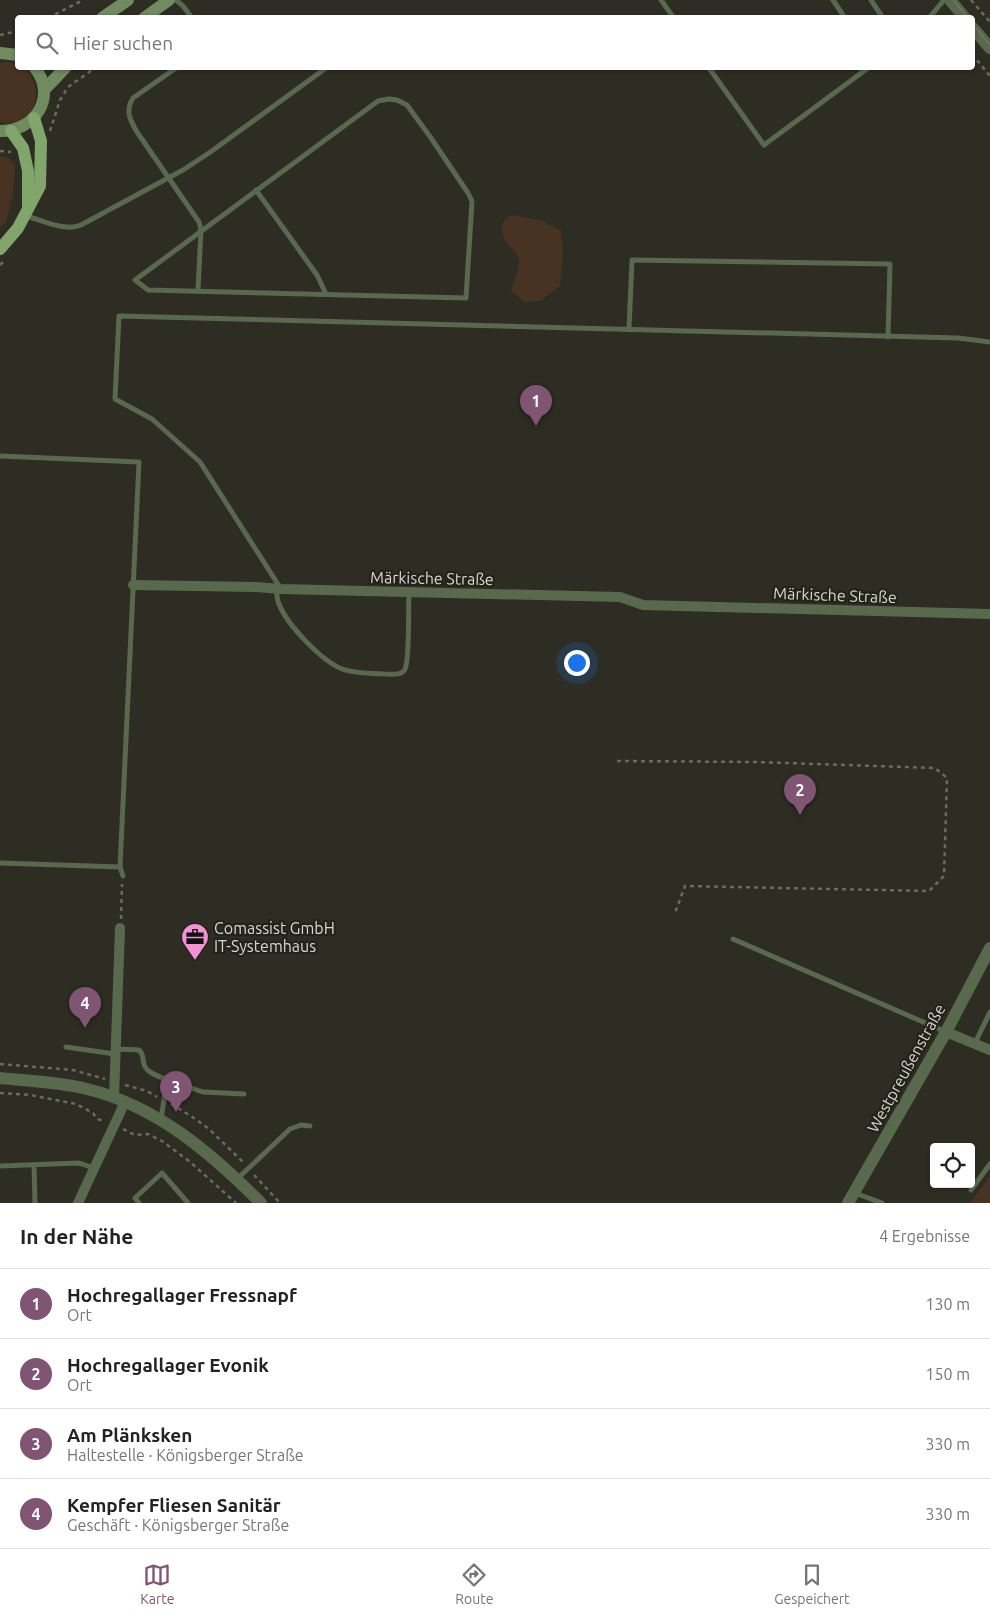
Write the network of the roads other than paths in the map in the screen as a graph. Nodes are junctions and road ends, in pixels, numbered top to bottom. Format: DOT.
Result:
graph roads {
  1 [pos="128,0"];
  2 [pos="169,0"];
  3 [pos="176,0"];
  4 [pos="661,0"];
  5 [pos="833,0"];
  6 [pos="870,0"];
  7 [pos="944,0"];
  8 [pos="950,0"];
  9 [pos="106,15"];
  10 [pos="148,15"];
  11 [pos="190,15"];
  12 [pos="672,15"];
  13 [pos="843,15"];
  14 [pos="881,15"];
  15 [pos="932,15"];
  16 [pos="962,15"];
  17 [pos="975,30"];
  18 [pos="985,41"];
  19 [pos="0,53"];
  20 [pos="15,54"];
  21 [pos="36,70"];
  22 [pos="63,70"];
  23 [pos="173,70"];
  24 [pos="323,70"];
  25 [pos="710,70"];
  26 [pos="865,70"];
  27 [pos="44,90"];
  28 [pos="34,118"];
  29 [pos="5,131"];
  30 [pos="168,177"];
  31 [pos="256,190"];
  32 [pos="27,211"];
  33 [pos="201,230"];
  34 [pos="0,250"];
  35 [pos="198,290"];
  36 [pos="326,294"];
  37 [pos="629,330"];
  38 [pos="888,336"];
  39 [pos="990,342"];
  40 [pos="0,456"];
  41 [pos="133,585"];
  42 [pos="279,589"];
  43 [pos="409,592"];
  44 [pos="990,614"];
  45 [pos="0,863"];
  46 [pos="120,867"];
  47 [pos="123,876"];
  48 [pos="120,928"];
  49 [pos="733,939"];
  50 [pos="990,948"];
  51 [pos="986,965"];
  52 [pos="990,1012"];
  53 [pos="946,1032"];
  54 [pos="975,1043"];
  55 [pos="66,1047"];
  56 [pos="990,1050"];
  57 [pos="116,1052"];
  58 [pos="0,1078"];
  59 [pos="167,1080"];
  60 [pos="244,1094"];
  61 [pos="119,1100"];
  62 [pos="161,1121"];
  63 [pos="310,1126"];
  64 [pos="990,1164"];
  65 [pos="34,1165"];
  66 [pos="0,1166"];
  67 [pos="94,1168"];
  68 [pos="237,1179"];
  69 [pos="972,1190"];
  70 [pos="851,1198"];
  71 [pos="35,1203"];
  72 [pos="78,1203"];
  73 [pos="139,1203"];
  74 [pos="188,1203"];
  75 [pos="261,1203"];
  76 [pos="882,1203"];
  1 -- 9 [label="main road"];
  2 -- 10 [label="main road"];
  3 -- 11 [label="lane"];
  4 -- 12 [label="lane"];
  5 -- 13 [label="lane"];
  6 -- 14 [label="lane"];
  7 -- 15 [label="lane"];
  8 -- 16 [label="street"];
  17 -- 18 [label="street"];
  19 -- 20 [label="main road"];
  21 -- 27 [label="main road"];
  22 -- 27 [label="main road"];
  23 -- 30 [label="lane"];
  24 -- 30 [label="lane"];
  25 -- 26 [label="lane"];
  27 -- 28 [label="main road"];
  28 -- 29 [label="main road"];
  28 -- 32 [label="main road"];
  29 -- 32 [label="main road"];
  30 -- 32 [label="lane"];
  30 -- 33 [label="lane"];
  31 -- 33 [label="lane"];
  31 -- 36 [label="lane"];
  31 -- 36 [label="lane"];
  32 -- 34 [label="main road"];
  33 -- 35 [label="lane"];
  33 -- 35 [label="lane"];
  35 -- 36 [label="lane"];
  37 -- 38 [label="lane"];
  37 -- 38 [label="lane"];
  37 -- 42 [label="lane"];
  38 -- 39 [label="lane"];
  40 -- 41 [label="lane"];
  41 -- 42 [label="street, Märkische Straße"];
  41 -- 46 [label="lane"];
  42 -- 43 [label="street, Märkische Straße"];
  42 -- 43 [label="lane"];
  43 -- 44 [label="street, Märkische Straße"];
  45 -- 46 [label="lane"];
  46 -- 47 [label="lane"];
  48 -- 57 [label="street"];
  49 -- 53 [label="lane"];
  50 -- 51 [label="street, Westpreußenstraße"];
  51 -- 53 [label="street, Westpreußenstraße"];
  52 -- 54 [label="lane"];
  53 -- 54 [label="street"];
  53 -- 70 [label="street, Westpreußenstraße"];
  54 -- 56 [label="street"];
  55 -- 57 [label="lane"];
  57 -- 59 [label="lane"];
  57 -- 61 [label="street"];
  58 -- 61 [label="street"];
  59 -- 60 [label="lane"];
  59 -- 62 [label="lane"];
  61 -- 62 [label="street"];
  61 -- 67 [label="street"];
  62 -- 68 [label="street"];
  63 -- 68 [label="lane"];
  64 -- 69 [label="lane"];
  65 -- 66 [label="lane"];
  65 -- 67 [label="lane"];
  65 -- 71 [label="lane"];
  67 -- 72 [label="street"];
  68 -- 75 [label="street"];
  70 -- 76 [label="lane"];
  73 -- 74 [label="lane"];
}
